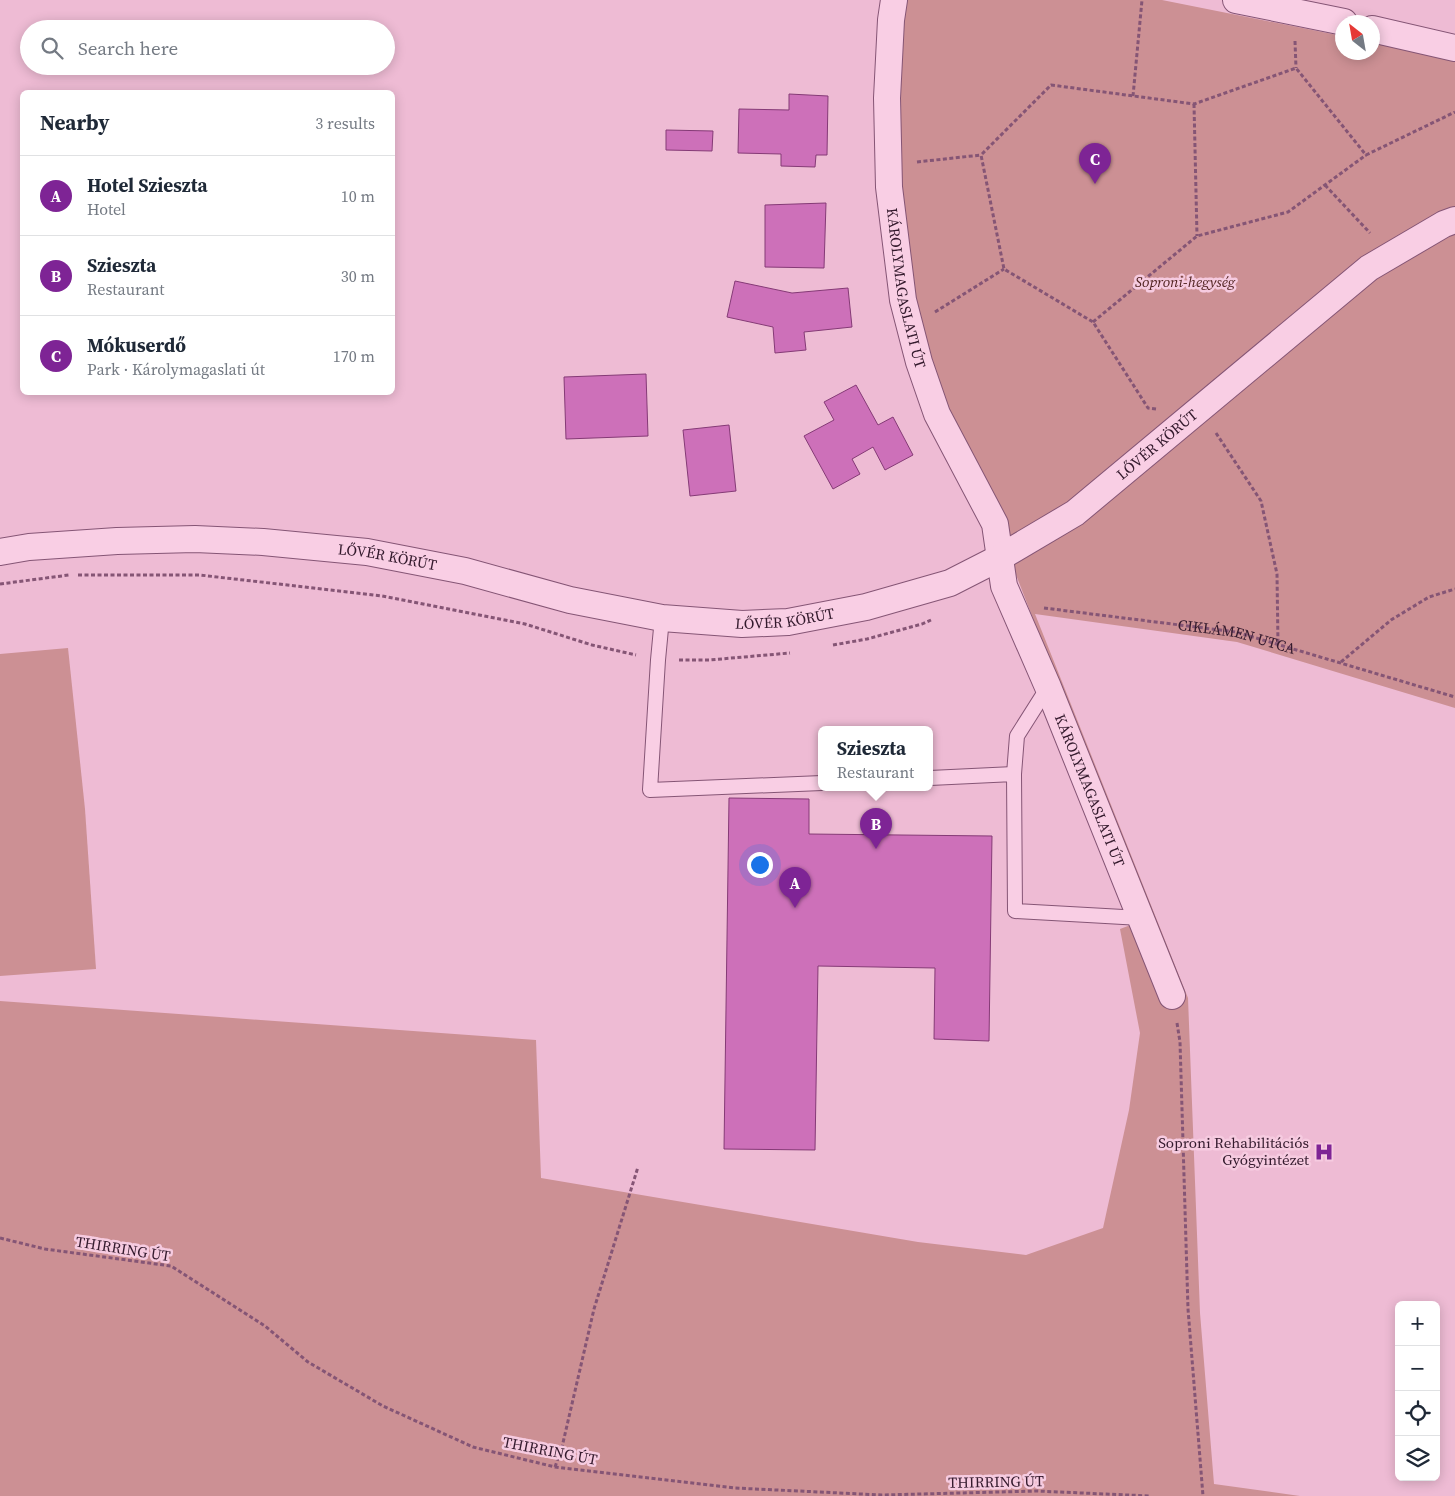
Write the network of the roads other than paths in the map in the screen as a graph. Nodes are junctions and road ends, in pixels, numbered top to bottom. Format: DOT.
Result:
graph roads {
  1 [pos="894,0"];
  2 [pos="1236,0"];
  3 [pos="1335,20"];
  4 [pos="1380,31"];
  5 [pos="1455,48"];
  6 [pos="1455,220"];
  7 [pos="0,552"];
  8 [pos="999,558"];
  9 [pos="662,618"];
  10 [pos="1048,687"];
  11 [pos="1014,774"];
  12 [pos="933,778"];
  13 [pos="818,783"];
  14 [pos="1142,918"];
  15 [pos="1172,996"];
  1 -- 8 [label="street, KÁROLYMAGASLATI ÚT"];
  2 -- 3 [label="street"];
  4 -- 5 [label="street"];
  6 -- 8 [label="street, LŐVÉR KÖRÚT"];
  7 -- 9 [label="street, LŐVÉR KÖRÚT"];
  8 -- 9 [label="street, LŐVÉR KÖRÚT"];
  8 -- 10 [label="street, KÁROLYMAGASLATI ÚT"];
  9 -- 13 [label="lane"];
  10 -- 11 [label="lane"];
  10 -- 14 [label="street, KÁROLYMAGASLATI ÚT"];
  11 -- 12 [label="lane"];
  11 -- 14 [label="lane"];
  14 -- 15 [label="street, KÁROLYMAGASLATI ÚT"];
}
